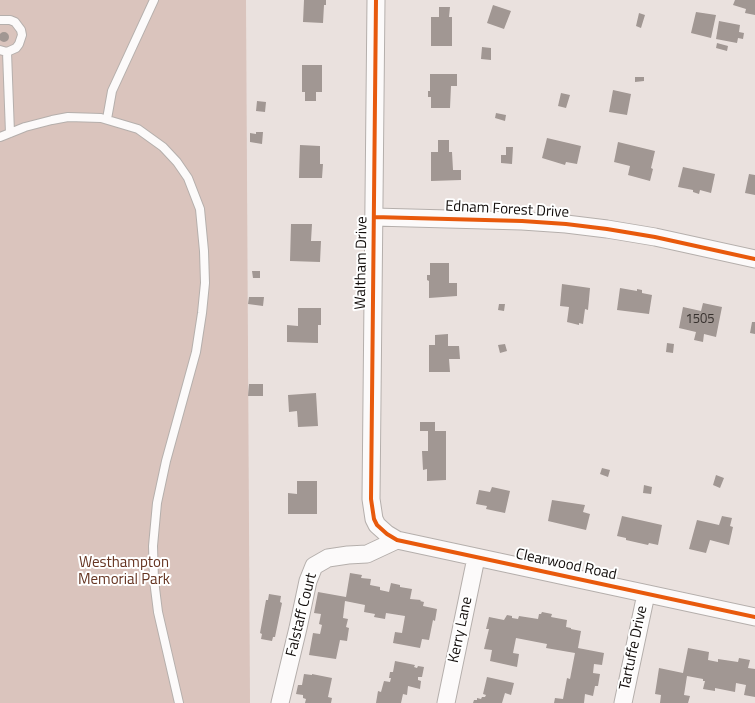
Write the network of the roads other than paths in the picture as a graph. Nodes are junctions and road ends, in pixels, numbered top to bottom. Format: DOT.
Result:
graph roads {
  1 [pos="154,0"];
  2 [pos="376,0"];
  3 [pos="0,20"];
  4 [pos="3,51"];
  5 [pos="107,119"];
  6 [pos="10,133"];
  7 [pos="0,138"];
  8 [pos="374,217"];
  9 [pos="755,259"];
  10 [pos="377,526"];
  11 [pos="396,540"];
  12 [pos="476,558"];
  13 [pos="646,594"];
  14 [pos="755,617"];
  15 [pos="179,703"];
  16 [pos="280,703"];
  17 [pos="446,703"];
  18 [pos="623,703"];
  1 -- 5 [label="lane"];
  2 -- 8 [label="street, Waltham Drive"];
  3 -- 4 [label="lane"];
  4 -- 6 [label="lane"];
  5 -- 6 [label="lane"];
  5 -- 15 [label="lane"];
  6 -- 7 [label="lane"];
  8 -- 9 [label="street, Ednam Forest Drive"];
  8 -- 10 [label="street, Waltham Drive"];
  10 -- 11 [label="street, Clearwood Road"];
  11 -- 12 [label="street, Clearwood Road"];
  11 -- 16 [label="street, Falstaff Court"];
  12 -- 13 [label="street, Clearwood Road"];
  12 -- 17 [label="street, Kerry Lane"];
  13 -- 14 [label="street, Clearwood Road"];
  13 -- 18 [label="street, Tartuffe Drive"];
}
